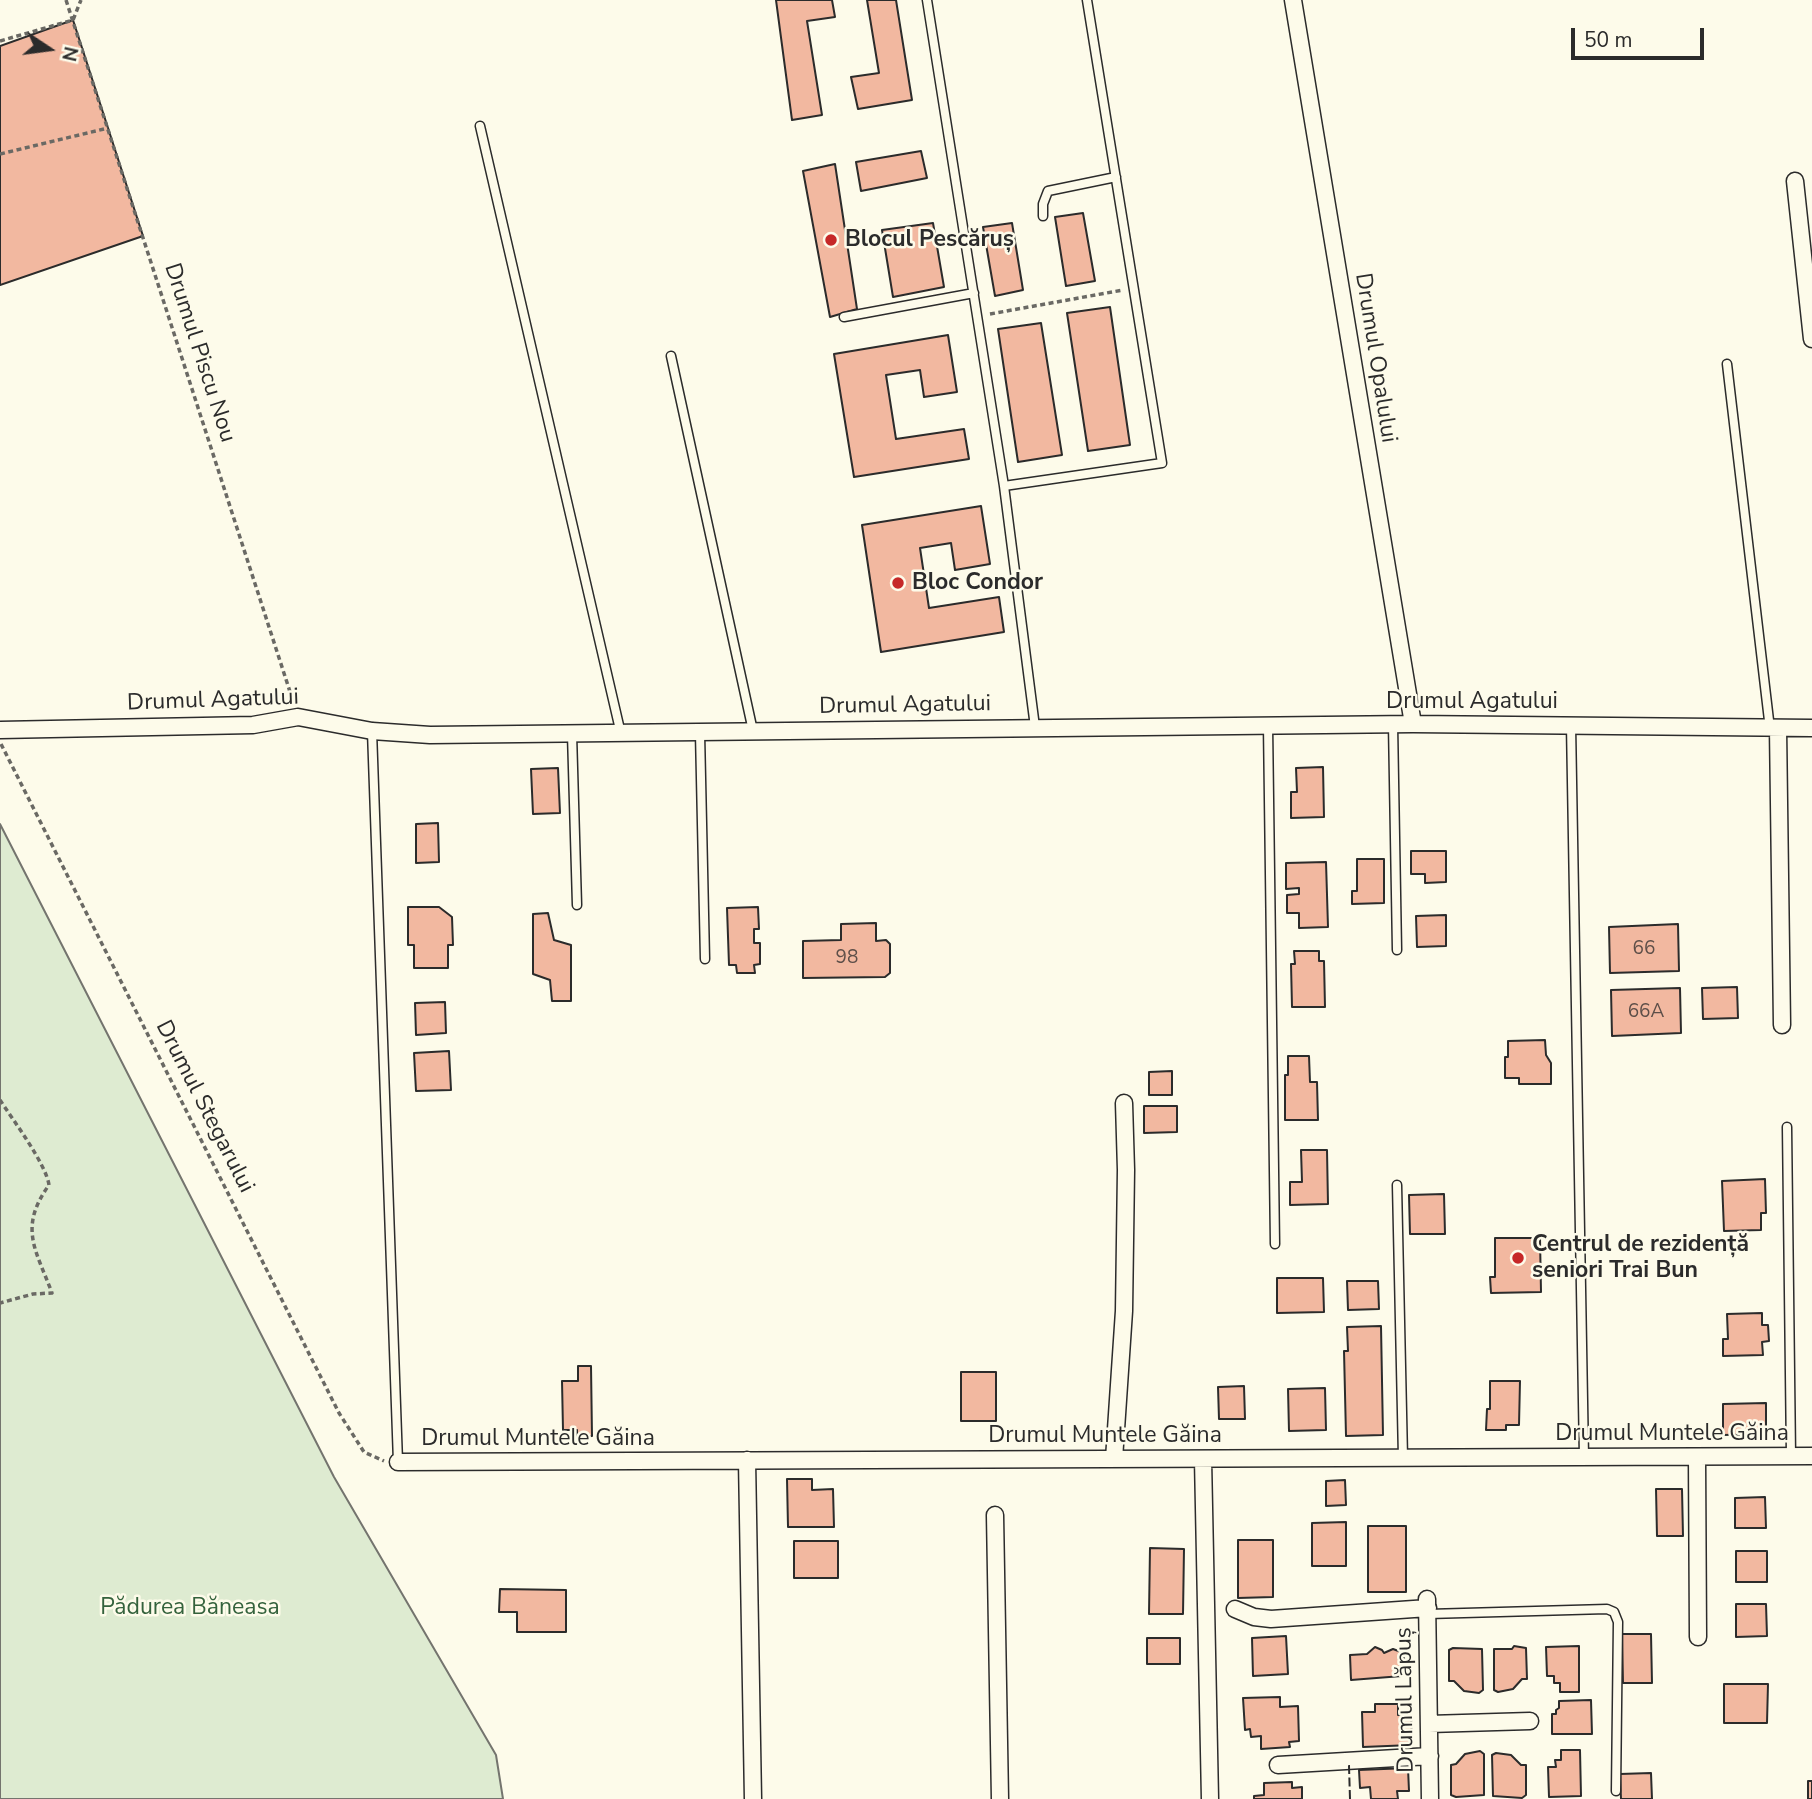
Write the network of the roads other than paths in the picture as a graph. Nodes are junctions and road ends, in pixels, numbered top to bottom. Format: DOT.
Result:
graph roads {
  1 [pos="928,0"];
  2 [pos="1087,0"];
  3 [pos="1293,0"];
  4 [pos="480,126"];
  5 [pos="1116,177"];
  6 [pos="1795,181"];
  7 [pos="1043,216"];
  8 [pos="974,293"];
  9 [pos="844,317"];
  10 [pos="1812,339"];
  11 [pos="671,356"];
  12 [pos="1727,363"];
  13 [pos="1004,486"];
  14 [pos="1392,724"];
  15 [pos="1413,724"];
  16 [pos="1268,725"];
  17 [pos="1571,725"];
  18 [pos="1035,727"];
  19 [pos="1812,728"];
  20 [pos="1774,729"];
  21 [pos="0,730"];
  22 [pos="372,731"];
  23 [pos="753,731"];
  24 [pos="700,733"];
  25 [pos="572,734"];
  26 [pos="621,734"];
  27 [pos="577,905"];
  28 [pos="1397,950"];
  29 [pos="705,959"];
  30 [pos="1782,1025"];
  31 [pos="1124,1103"];
  32 [pos="1787,1127"];
  33 [pos="1397,1185"];
  34 [pos="1275,1244"];
  35 [pos="1812,1456"];
  36 [pos="1584,1457"];
  37 [pos="1698,1457"];
  38 [pos="1791,1457"];
  39 [pos="1403,1458"];
  40 [pos="1114,1459"];
  41 [pos="1203,1459"];
  42 [pos="747,1460"];
  43 [pos="398,1462"];
  44 [pos="995,1515"];
  45 [pos="1428,1607"];
  46 [pos="1235,1609"];
  47 [pos="1698,1637"];
  48 [pos="1530,1721"];
  49 [pos="1429,1724"];
  50 [pos="1430,1756"];
  51 [pos="1278,1765"];
  52 [pos="1616,1791"];
  53 [pos="753,1799"];
  54 [pos="1000,1799"];
  55 [pos="1210,1799"];
  56 [pos="1430,1799"];
  1 -- 8 [label="lane"];
  2 -- 5 [label="lane"];
  3 -- 15 [label="street, Drumul Opalului"];
  4 -- 26 [label="lane"];
  5 -- 7 [label="lane"];
  5 -- 13 [label="lane"];
  6 -- 10 [label="street"];
  8 -- 9 [label="lane"];
  8 -- 13 [label="lane"];
  11 -- 23 [label="lane"];
  12 -- 20 [label="lane"];
  13 -- 18 [label="lane"];
  14 -- 15 [label="street, Drumul Agatului"];
  14 -- 16 [label="street, Drumul Agatului"];
  14 -- 28 [label="lane"];
  15 -- 17 [label="street, Drumul Agatului"];
  16 -- 18 [label="street, Drumul Agatului"];
  16 -- 34 [label="lane"];
  17 -- 20 [label="street, Drumul Agatului"];
  17 -- 36 [label="lane"];
  18 -- 23 [label="street, Drumul Agatului"];
  19 -- 20 [label="street, Drumul Agatului"];
  20 -- 30 [label="street"];
  21 -- 22 [label="street, Drumul Agatului"];
  22 -- 25 [label="street, Drumul Agatului"];
  22 -- 43 [label="lane"];
  23 -- 24 [label="street, Drumul Agatului"];
  24 -- 26 [label="street, Drumul Agatului"];
  24 -- 29 [label="lane"];
  25 -- 26 [label="street, Drumul Agatului"];
  25 -- 27 [label="lane"];
  31 -- 40 [label="street"];
  32 -- 38 [label="lane"];
  33 -- 39 [label="lane"];
  35 -- 38 [label="street, Drumul Muntele Găina"];
  36 -- 37 [label="street, Drumul Muntele Găina"];
  36 -- 39 [label="street, Drumul Muntele Găina"];
  37 -- 38 [label="street, Drumul Muntele Găina"];
  37 -- 47 [label="street"];
  39 -- 41 [label="street, Drumul Muntele Găina"];
  40 -- 41 [label="street, Drumul Muntele Găina"];
  40 -- 42 [label="street, Drumul Muntele Găina"];
  41 -- 55 [label="street"];
  42 -- 43 [label="street, Drumul Muntele Găina"];
  42 -- 53 [label="street"];
  44 -- 54 [label="street"];
  45 -- 46 [label="street"];
  45 -- 49 [label="street, Drumul Lăpuș"];
  45 -- 52 [label="lane"];
  48 -- 49 [label="street"];
  49 -- 50 [label="street, Drumul Lăpuș"];
  50 -- 51 [label="street"];
  50 -- 56 [label="street, Drumul Lăpuș"];
}
